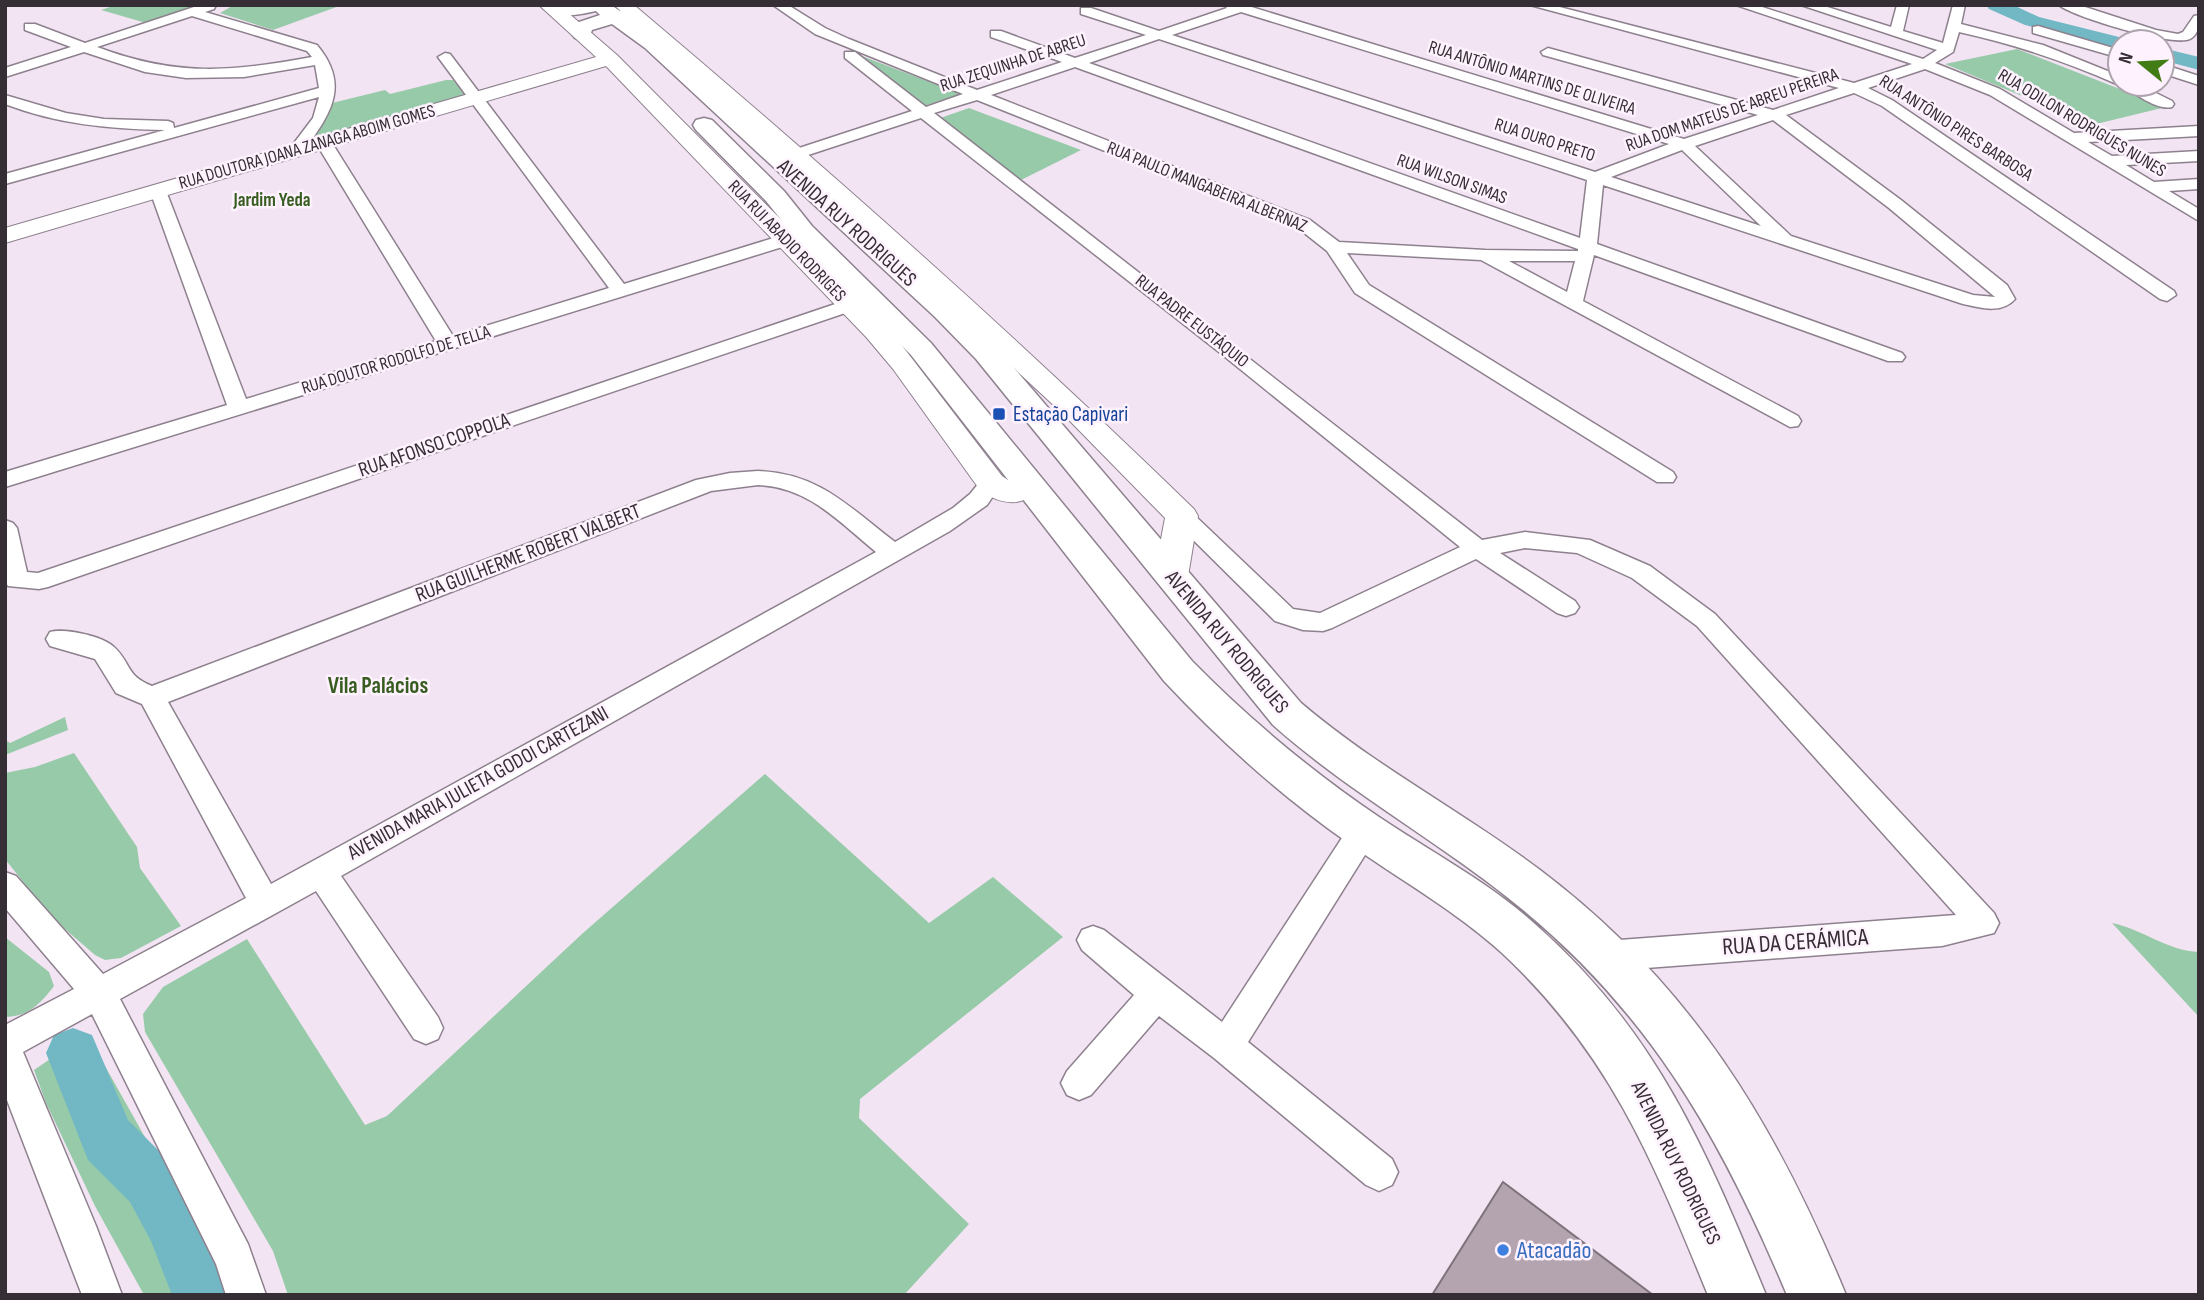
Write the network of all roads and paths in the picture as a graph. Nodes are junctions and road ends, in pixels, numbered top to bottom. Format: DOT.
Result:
graph roads {
  1 [pos="214,5"];
  2 [pos="779,5"];
  3 [pos="1536,5"];
  4 [pos="1742,5"];
  5 [pos="1807,5"];
  6 [pos="2065,5"];
  7 [pos="1236,7"];
  8 [pos="1962,9"];
  9 [pos="2088,9"];
  10 [pos="1086,11"];
  11 [pos="1899,11"];
  12 [pos="193,12"];
  13 [pos="591,12"];
  14 [pos="2199,19"];
  15 [pos="2021,25"];
  16 [pos="30,27"];
  17 [pos="1954,27"];
  18 [pos="820,31"];
  19 [pos="1896,33"];
  20 [pos="996,34"];
  21 [pos="1163,35"];
  22 [pos="87,46"];
  23 [pos="1948,49"];
  24 [pos="2106,50"];
  25 [pos="1548,52"];
  26 [pos="445,57"];
  27 [pos="610,59"];
  28 [pos="321,60"];
  29 [pos="1077,63"];
  30 [pos="1925,64"];
  31 [pos="5,72"];
  32 [pos="2176,73"];
  33 [pos="2106,75"];
  34 [pos="2199,80"];
  35 [pos="1856,88"];
  36 [pos="326,91"];
  37 [pos="974,95"];
  38 [pos="478,98"];
  39 [pos="2155,98"];
  40 [pos="5,99"];
  41 [pos="2167,104"];
  42 [pos="923,112"];
  43 [pos="38,113"];
  44 [pos="1776,115"];
  45 [pos="13,121"];
  46 [pos="198,127"];
  47 [pos="2199,131"];
  48 [pos="2071,138"];
  49 [pos="324,143"];
  50 [pos="1684,144"];
  51 [pos="296,151"];
  52 [pos="796,154"];
  53 [pos="2199,156"];
  54 [pos="2109,161"];
  55 [pos="1596,177"];
  56 [pos="5,179"];
  57 [pos="2199,184"];
  58 [pos="2152,187"];
  59 [pos="158,191"];
  60 [pos="2197,213"];
  61 [pos="5,236"];
  62 [pos="786,240"];
  63 [pos="1791,244"];
  64 [pos="1334,247"];
  65 [pos="1586,253"];
  66 [pos="1485,256"];
  67 [pos="620,291"];
  68 [pos="2167,295"];
  69 [pos="1573,304"];
  70 [pos="850,305"];
  71 [pos="448,344"];
  72 [pos="1895,358"];
  73 [pos="1038,378"];
  74 [pos="239,408"];
  75 [pos="1790,421"];
  76 [pos="1078,460"];
  77 [pos="1665,477"];
  78 [pos="5,480"];
  79 [pos="1008,487"];
  80 [pos="1182,516"];
  81 [pos="5,528"];
  82 [pos="1477,549"];
  83 [pos="893,553"];
  84 [pos="1171,576"];
  85 [pos="1566,607"];
  86 [pos="59,639"];
  87 [pos="152,697"];
  88 [pos="1364,830"];
  89 [pos="320,871"];
  90 [pos="5,885"];
  91 [pos="265,902"];
  92 [pos="1093,940"];
  93 [pos="1606,956"];
  94 [pos="99,993"];
  95 [pos="1157,994"];
  96 [pos="426,1028"];
  97 [pos="5,1043"];
  98 [pos="1226,1046"];
  99 [pos="5,1051"];
  100 [pos="1079,1083"];
  101 [pos="1380,1172"];
  102 [pos="102,1295"];
  103 [pos="246,1295"];
  104 [pos="1737,1295"];
  105 [pos="1817,1295"];
  1 -- 12 [label="street"];
  2 -- 18 [label="street, RUA PAULO MANGABEIRA ALBERNAZ"];
  3 -- 35 [label="street, RUA ANTÔNIO PIRES BARBOSA"];
  4 -- 30 [label="street, RUA ODILON RODRIGUES NUNES"];
  5 -- 19 [label="street"];
  6 -- 9 [label="street"];
  7 -- 21 [label="street, RUA ZEQUINHA DE ABREU"];
  7 -- 50 [label="street, RUA ANTÔNIO MARTINS DE OLIVEIRA"];
  8 -- 17 [label="street"];
  9 -- 14 [label="street"];
  10 -- 21 [label="street, RUA OURO PRETO"];
  11 -- 19 [label="street"];
  12 -- 22 [label="street"];
  12 -- 28 [label="street"];
  13 -- 27 [label="street, RUA RUI ABADIO RODRIGES"];
  13 -- 52 [label="street"];
  13 -- 76 [label="main road, AVENIDA RUY RODRIGUES"];
  13 -- 79 [label="main road, AVENIDA RUY RODRIGUES"];
  15 -- 24 [label="street"];
  16 -- 22 [label="street"];
  17 -- 23 [label="street"];
  17 -- 33 [label="street"];
  18 -- 37 [label="street, RUA PAULO MANGABEIRA ALBERNAZ"];
  18 -- 42 [label="street, RUA PADRE EUSTÁQUIO"];
  19 -- 23 [label="street"];
  20 -- 29 [label="street, RUA WILSON SIMAS"];
  21 -- 29 [label="street, RUA ZEQUINHA DE ABREU"];
  21 -- 55 [label="street, RUA OURO PRETO"];
  22 -- 28 [label="street"];
  22 -- 31 [label="street"];
  23 -- 30 [label="street"];
  25 -- 44 [label="street"];
  26 -- 38 [label="street"];
  27 -- 38 [label="street, RUA DOUTORA JOANA ZANAGA ABOIM GOMES"];
  27 -- 62 [label="street, RUA RUI ABADIO RODRIGES"];
  28 -- 36 [label="street"];
  29 -- 37 [label="street, RUA ZEQUINHA DE ABREU"];
  29 -- 65 [label="street, RUA WILSON SIMAS"];
  30 -- 35 [label="street, RUA DOM MATEUS DE ABREU PEREIRA"];
  30 -- 48 [label="street, RUA ODILON RODRIGUES NUNES"];
  32 -- 34 [label="street"];
  35 -- 44 [label="street, RUA DOM MATEUS DE ABREU PEREIRA"];
  35 -- 68 [label="street, RUA ANTÔNIO PIRES BARBOSA"];
  36 -- 46 [label="street"];
  36 -- 51 [label="street"];
  37 -- 42 [label="street, RUA ZEQUINHA DE ABREU"];
  37 -- 64 [label="street, RUA PAULO MANGABEIRA ALBERNAZ"];
  38 -- 49 [label="street, RUA DOUTORA JOANA ZANAGA ABOIM GOMES"];
  38 -- 67 [label="street"];
  39 -- 41 [label="street"];
  40 -- 43 [label="street"];
  42 -- 52 [label="street, RUA ZEQUINHA DE ABREU"];
  42 -- 82 [label="street, RUA PADRE EUSTÁQUIO"];
  43 -- 45 [label="street"];
  43 -- 46 [label="street"];
  44 -- 50 [label="street, RUA DOM MATEUS DE ABREU PEREIRA"];
  44 -- 63 [label="street, RUA OURO PRETO"];
  46 -- 56 [label="street"];
  47 -- 48 [label="street"];
  48 -- 54 [label="street, RUA ODILON RODRIGUES NUNES"];
  49 -- 51 [label="street, RUA DOUTORA JOANA ZANAGA ABOIM GOMES"];
  49 -- 71 [label="street"];
  50 -- 55 [label="street, RUA DOM MATEUS DE ABREU PEREIRA"];
  50 -- 63 [label="street, RUA ANTÔNIO MARTINS DE OLIVEIRA"];
  51 -- 59 [label="street, RUA DOUTORA JOANA ZANAGA ABOIM GOMES"];
  52 -- 73 [label="street"];
  53 -- 54 [label="street"];
  54 -- 58 [label="street, RUA ODILON RODRIGUES NUNES"];
  55 -- 63 [label="street, RUA OURO PRETO"];
  55 -- 65 [label="street"];
  57 -- 58 [label="street"];
  58 -- 60 [label="street, RUA ODILON RODRIGUES NUNES"];
  59 -- 61 [label="street, RUA DOUTORA JOANA ZANAGA ABOIM GOMES"];
  59 -- 74 [label="street"];
  62 -- 67 [label="street, RUA DOUTOR RODOLFO DE TELLA"];
  62 -- 70 [label="street, RUA RUI ABADIO RODRIGES"];
  64 -- 66 [label="street"];
  64 -- 77 [label="street, RUA PAULO MANGABEIRA ALBERNAZ"];
  65 -- 66 [label="street"];
  65 -- 69 [label="street"];
  65 -- 72 [label="street, RUA WILSON SIMAS"];
  66 -- 69 [label="street"];
  67 -- 71 [label="street, RUA DOUTOR RODOLFO DE TELLA"];
  69 -- 75 [label="street"];
  70 -- 79 [label="street, RUA RUI ABADIO RODRIGES"];
  70 -- 81 [label="street, RUA AFONSO COPPOLA"];
  71 -- 74 [label="street, RUA DOUTOR RODOLFO DE TELLA"];
  73 -- 76 [label="main road"];
  73 -- 80 [label="street"];
  74 -- 78 [label="street, RUA DOUTOR RODOLFO DE TELLA"];
  76 -- 79 [label="main road"];
  76 -- 84 [label="main road, AVENIDA RUY RODRIGUES"];
  79 -- 83 [label="street, AVENIDA MARIA JULIETA GODOI CARTEZANI"];
  79 -- 88 [label="main road, AVENIDA RUY RODRIGUES"];
  80 -- 82 [label="street"];
  80 -- 84 [label="street"];
  82 -- 85 [label="street, RUA PADRE EUSTÁQUIO"];
  82 -- 93 [label="street, RUA DA CERÁMICA"];
  83 -- 87 [label="street, RUA GUILHERME ROBERT VALBERT"];
  83 -- 89 [label="street, AVENIDA MARIA JULIETA GODOI CARTEZANI"];
  84 -- 93 [label="main road, AVENIDA RUY RODRIGUES"];
  86 -- 87 [label="street"];
  87 -- 91 [label="street"];
  88 -- 98 [label="street"];
  88 -- 104 [label="main road, AVENIDA RUY RODRIGUES"];
  89 -- 91 [label="street, AVENIDA MARIA JULIETA GODOI CARTEZANI"];
  89 -- 96 [label="street"];
  90 -- 94 [label="street"];
  91 -- 94 [label="street, AVENIDA MARIA JULIETA GODOI CARTEZANI"];
  92 -- 95 [label="street"];
  93 -- 105 [label="main road, AVENIDA RUY RODRIGUES"];
  94 -- 97 [label="street, AVENIDA MARIA JULIETA GODOI CARTEZANI"];
  94 -- 103 [label="street"];
  95 -- 98 [label="street"];
  95 -- 100 [label="street"];
  98 -- 101 [label="street"];
  99 -- 102 [label="street"];
}
